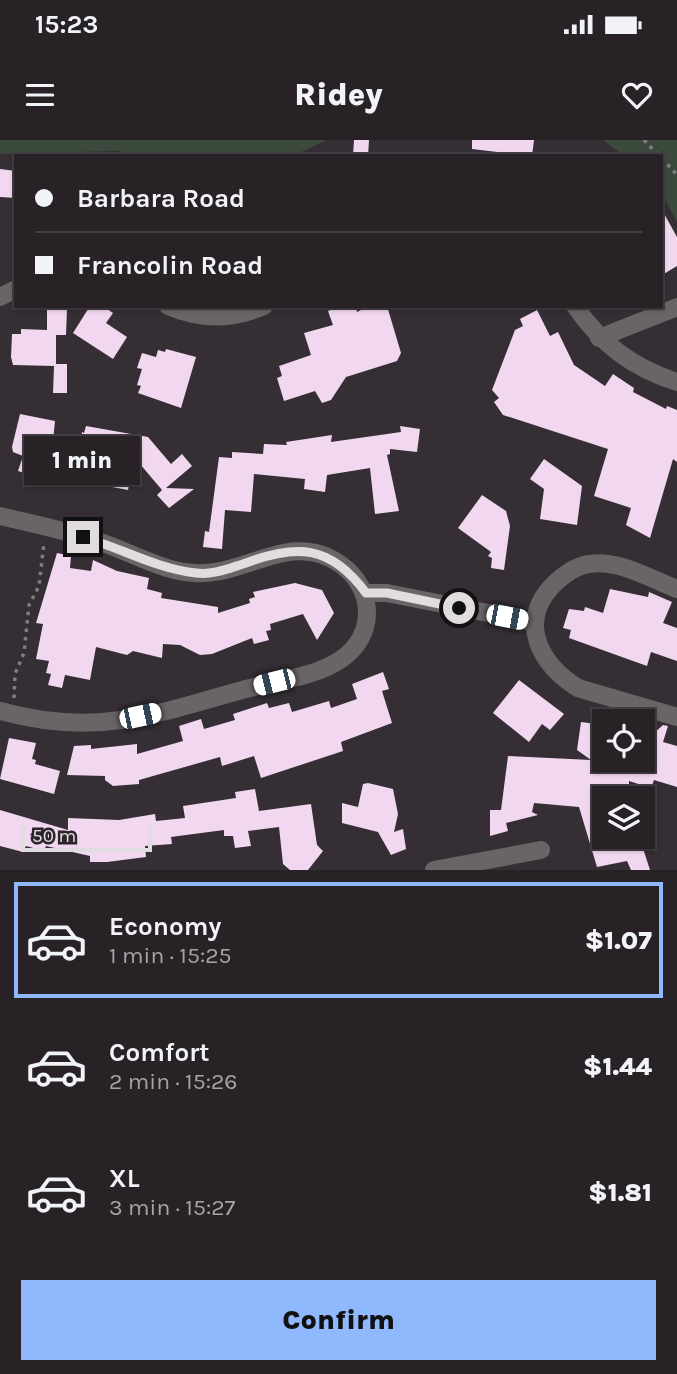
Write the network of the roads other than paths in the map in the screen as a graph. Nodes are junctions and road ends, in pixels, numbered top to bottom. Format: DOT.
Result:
graph roads {
  1 [pos="677,307"];
  2 [pos="174,308"];
  3 [pos="258,308"];
  4 [pos="576,308"];
  5 [pos="599,338"];
  6 [pos="677,382"];
  7 [pos="0,516"];
  8 [pos="677,589"];
  9 [pos="366,593"];
  10 [pos="533,622"];
  11 [pos="6,713"];
  12 [pos="677,717"];
  13 [pos="541,850"];
  14 [pos="434,870"];
  1 -- 5 [label="street"];
  2 -- 3 [label="street"];
  4 -- 5 [label="street"];
  5 -- 6 [label="street"];
  7 -- 9 [label="street"];
  8 -- 10 [label="street"];
  9 -- 10 [label="street"];
  9 -- 11 [label="street"];
  10 -- 12 [label="street"];
  13 -- 14 [label="street"];
}
